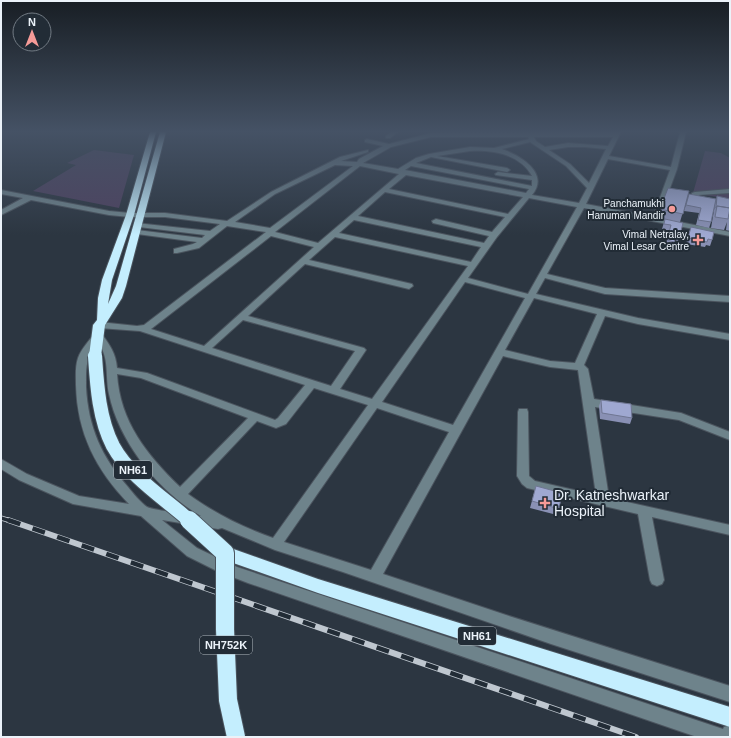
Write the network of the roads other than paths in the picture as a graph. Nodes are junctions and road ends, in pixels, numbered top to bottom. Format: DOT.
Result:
graph roads {
  1 [pos="143,166"];
  2 [pos="154,166"];
  3 [pos="327,166"];
  4 [pos="357,166"];
  5 [pos="373,166"];
  6 [pos="408,166"];
  7 [pos="421,166"];
  8 [pos="458,166"];
  9 [pos="482,166"];
  10 [pos="519,166"];
  11 [pos="569,166"];
  12 [pos="601,166"];
  13 [pos="664,166"];
  14 [pos="528,168"];
  15 [pos="674,169"];
  16 [pos="403,172"];
  17 [pos="536,177"];
  18 [pos="590,187"];
  19 [pos="384,190"];
  20 [pos="730,191"];
  21 [pos="1,192"];
  22 [pos="531,192"];
  23 [pos="31,197"];
  24 [pos="692,200"];
  25 [pos="581,205"];
  26 [pos="1,213"];
  27 [pos="130,215"];
  28 [pos="142,215"];
  29 [pos="510,216"];
  30 [pos="352,217"];
  31 [pos="655,220"];
  32 [pos="436,221"];
  33 [pos="228,223"];
  34 [pos="138,228"];
  35 [pos="271,232"];
  36 [pos="213,234"];
  37 [pos="333,234"];
  38 [pos="730,234"];
  39 [pos="494,235"];
  40 [pos="203,240"];
  41 [pos="320,246"];
  42 [pos="486,246"];
  43 [pos="178,251"];
  44 [pos="304,261"];
  45 [pos="473,265"];
  46 [pos="542,275"];
  47 [pos="462,279"];
  48 [pos="409,286"];
  49 [pos="531,296"];
  50 [pos="730,299"];
  51 [pos="602,312"];
  52 [pos="241,317"];
  53 [pos="100,326"];
  54 [pos="142,329"];
  55 [pos="730,337"];
  56 [pos="206,349"];
  57 [pos="500,352"];
  58 [pos="579,366"];
  59 [pos="111,370"];
  60 [pos="312,383"];
  61 [pos="334,390"];
  62 [pos="589,402"];
  63 [pos="374,403"];
  64 [pos="523,412"];
  65 [pos="255,417"];
  66 [pos="456,430"];
  67 [pos="730,436"];
  68 [pos="1,463"];
  69 [pos="180,494"];
  70 [pos="603,501"];
  71 [pos="644,511"];
  72 [pos="144,512"];
  73 [pos="228,526"];
  74 [pos="730,530"];
  75 [pos="275,545"];
  76 [pos="226,553"];
  77 [pos="374,577"];
  78 [pos="657,580"];
  79 [pos="730,694"];
  80 [pos="730,718"];
  81 [pos="730,734"];
  82 [pos="236,737"];
  83 [pos="721,737"];
  84 [pos="728,737"];
  1 -- 27 [label="highway, NH61"];
  2 -- 28 [label="highway, NH61"];
  3 -- 33 [label="street"];
  4 -- 35 [label="street"];
  5 -- 16 [label="street"];
  6 -- 16 [label="street"];
  7 -- 22 [label="street"];
  8 -- 17 [label="street"];
  9 -- 17 [label="street"];
  10 -- 14 [label="street"];
  11 -- 18 [label="street"];
  12 -- 18 [label="street"];
  13 -- 15 [label="street"];
  14 -- 17 [label="street"];
  15 -- 31 [label="street"];
  16 -- 19 [label="street"];
  16 -- 22 [label="street"];
  17 -- 22 [label="street"];
  18 -- 25 [label="street"];
  19 -- 29 [label="street"];
  19 -- 30 [label="street"];
  20 -- 24 [label="street"];
  21 -- 23 [label="street"];
  22 -- 25 [label="street"];
  22 -- 29 [label="street"];
  23 -- 26 [label="street"];
  23 -- 27 [label="street"];
  25 -- 31 [label="street"];
  25 -- 46 [label="street"];
  27 -- 28 [label="street"];
  27 -- 53 [label="highway, NH61"];
  28 -- 33 [label="street"];
  28 -- 34 [label="highway, NH61"];
  29 -- 39 [label="street"];
  30 -- 37 [label="street"];
  30 -- 42 [label="street"];
  31 -- 38 [label="street"];
  32 -- 39 [label="street"];
  33 -- 35 [label="street"];
  33 -- 36 [label="street"];
  34 -- 36 [label="street"];
  34 -- 40 [label="street"];
  34 -- 53 [label="highway, NH61"];
  35 -- 41 [label="street"];
  35 -- 54 [label="street"];
  36 -- 40 [label="street"];
  37 -- 41 [label="street"];
  37 -- 45 [label="street"];
  39 -- 42 [label="street"];
  40 -- 43 [label="street"];
  41 -- 44 [label="street"];
  42 -- 45 [label="street"];
  44 -- 48 [label="street"];
  44 -- 52 [label="street"];
  45 -- 47 [label="street"];
  46 -- 49 [label="street"];
  46 -- 50 [label="street"];
  47 -- 49 [label="street"];
  47 -- 63 [label="street"];
  49 -- 51 [label="street"];
  49 -- 57 [label="street"];
  51 -- 55 [label="street"];
  51 -- 58 [label="street"];
  52 -- 56 [label="street"];
  52 -- 61 [label="street"];
  53 -- 54 [label="street"];
  53 -- 59 [label="street"];
  53 -- 72 [label="street"];
  53 -- 76 [label="highway, NH61, bridge"];
  54 -- 56 [label="street"];
  56 -- 60 [label="street"];
  57 -- 58 [label="street"];
  57 -- 66 [label="street"];
  58 -- 62 [label="street"];
  59 -- 65 [label="street"];
  59 -- 69 [label="street"];
  60 -- 61 [label="street"];
  60 -- 65 [label="street"];
  61 -- 63 [label="street"];
  62 -- 67 [label="street"];
  62 -- 70 [label="street"];
  63 -- 66 [label="street"];
  63 -- 75 [label="street"];
  64 -- 70 [label="street"];
  65 -- 69 [label="street"];
  66 -- 77 [label="street"];
  68 -- 72 [label="street"];
  69 -- 73 [label="street"];
  70 -- 71 [label="street"];
  71 -- 74 [label="street"];
  71 -- 78 [label="street"];
  72 -- 73 [label="street"];
  72 -- 83 [label="street"];
  73 -- 75 [label="street"];
  75 -- 77 [label="street"];
  76 -- 80 [label="highway, NH61"];
  76 -- 82 [label="highway, NH752K, bridge"];
  77 -- 79 [label="street"];
  81 -- 84 [label="street"];
}
